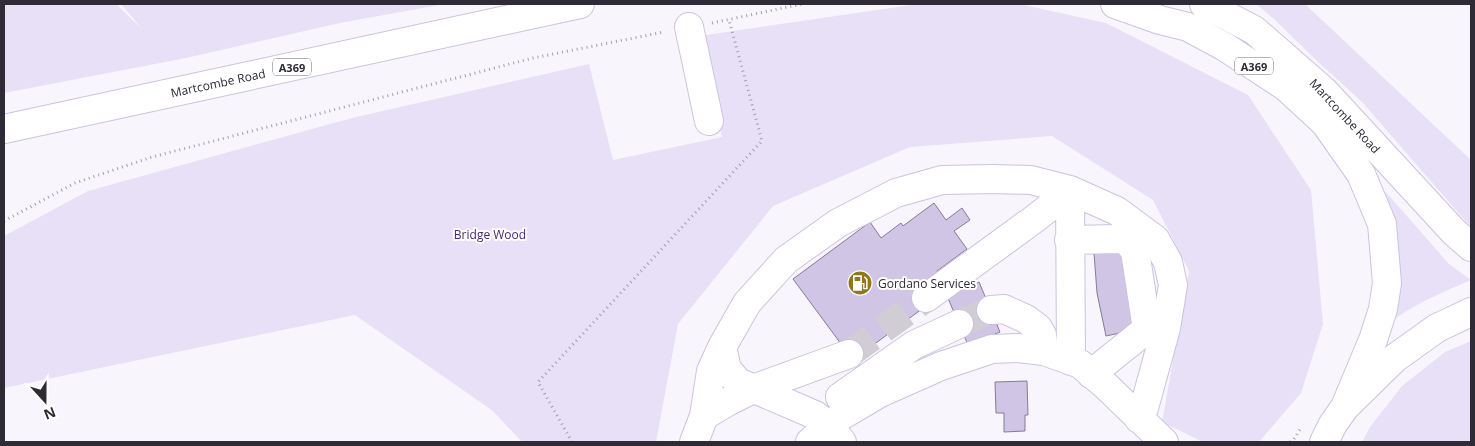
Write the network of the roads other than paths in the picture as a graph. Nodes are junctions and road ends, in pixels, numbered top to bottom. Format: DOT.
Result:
graph roads {
  1 [pos="580,4"];
  2 [pos="1115,4"];
  3 [pos="1204,4"];
  4 [pos="1239,4"];
  5 [pos="1190,16"];
  6 [pos="689,27"];
  7 [pos="1254,30"];
  8 [pos="709,121"];
  9 [pos="4,129"];
  10 [pos="1068,190"];
  11 [pos="1069,240"];
  12 [pos="1471,247"];
  13 [pos="926,298"];
  14 [pos="991,310"];
  15 [pos="1471,312"];
  16 [pos="959,324"];
  17 [pos="722,347"];
  18 [pos="1044,351"];
  19 [pos="849,354"];
  20 [pos="1081,367"];
  21 [pos="753,389"];
  22 [pos="1345,407"];
  23 [pos="704,416"];
  24 [pos="1138,419"];
  25 [pos="824,431"];
  26 [pos="1318,438"];
  27 [pos="694,442"];
  28 [pos="1164,442"];
  1 -- 9 [label="main road, Martcombe Road / A369"];
  2 -- 5 [label="main road, Martcombe Road / A369"];
  3 -- 7 [label="main road, Martcombe Road / A369"];
  4 -- 7 [label="main road"];
  5 -- 22 [label="main road, Martcombe Road / A369"];
  6 -- 8 [label="main road"];
  7 -- 12 [label="main road, Martcombe Road / A369"];
  10 -- 11 [label="main road"];
  10 -- 13 [label="main road"];
  10 -- 17 [label="main road"];
  10 -- 24 [label="main road"];
  11 -- 20 [label="main road"];
  11 -- 20 [label="main road"];
  14 -- 18 [label="main road"];
  15 -- 22 [label="main road, A369"];
  16 -- 25 [label="main road"];
  17 -- 21 [label="main road"];
  17 -- 23 [label="main road"];
  18 -- 20 [label="main road"];
  18 -- 25 [label="main road"];
  19 -- 21 [label="main road"];
  20 -- 24 [label="main road"];
  21 -- 23 [label="main road"];
  21 -- 25 [label="main road"];
  22 -- 26 [label="main road, A369"];
  23 -- 27 [label="main road"];
  24 -- 28 [label="main road"];
}
